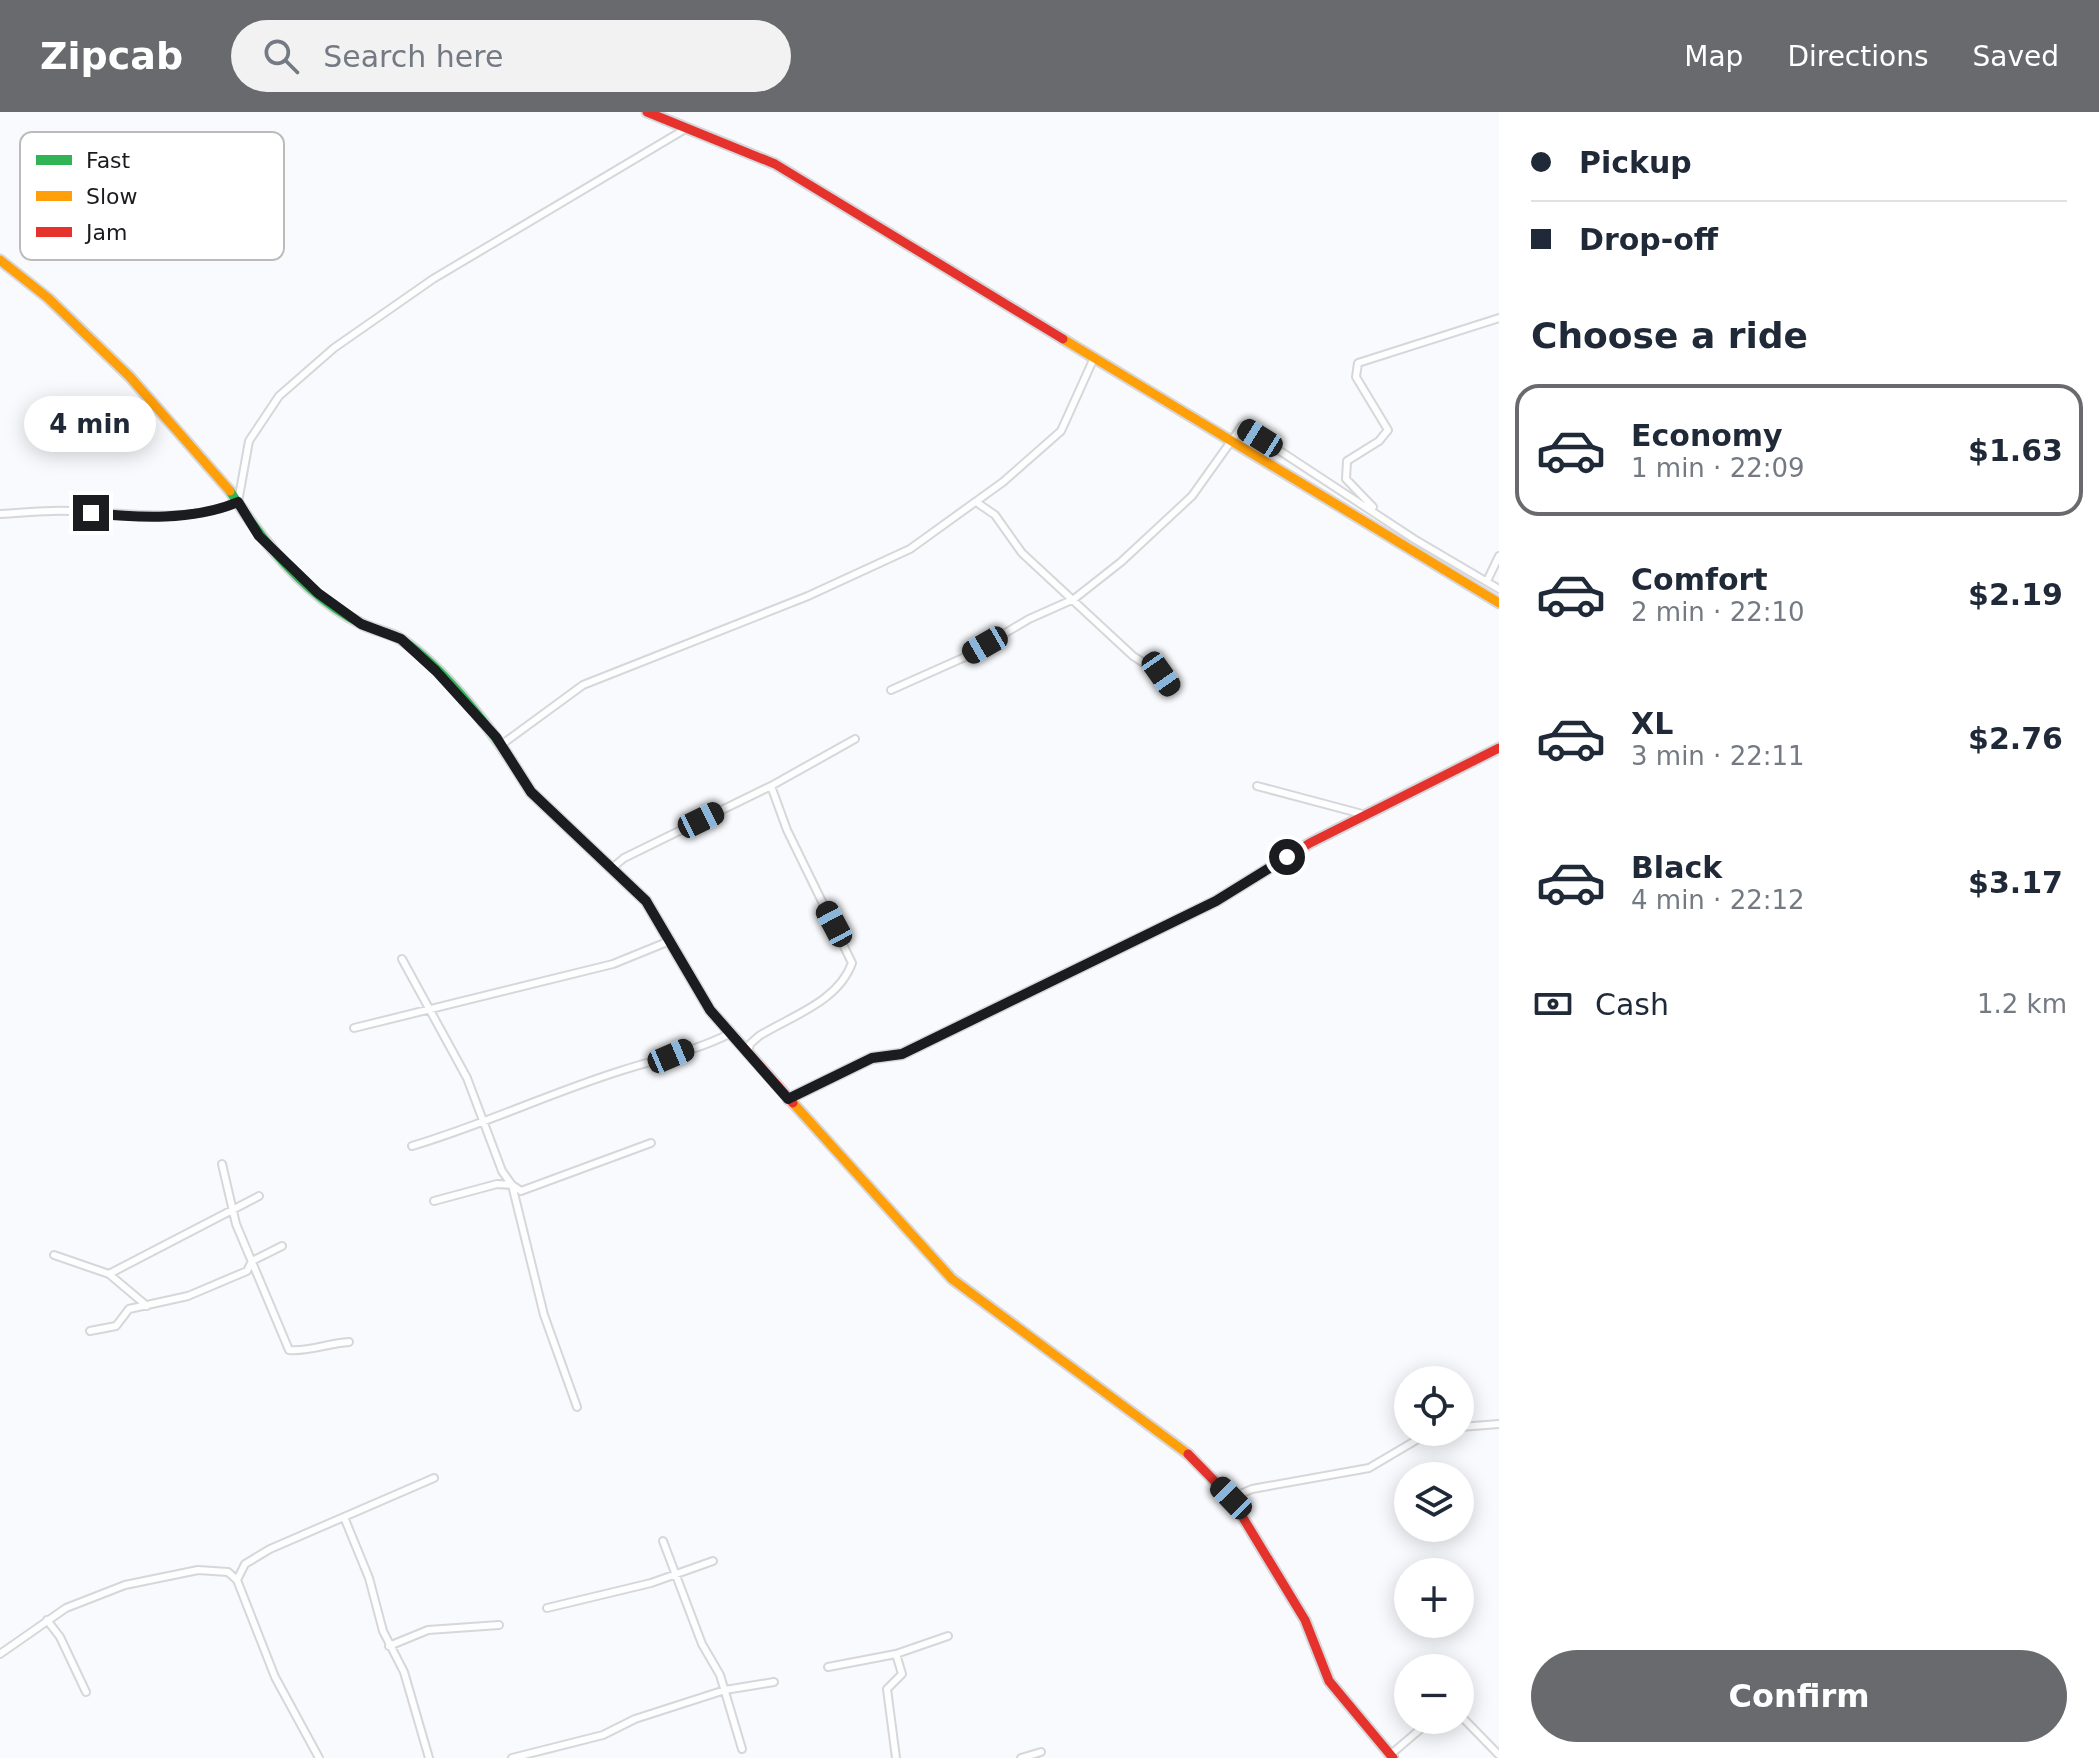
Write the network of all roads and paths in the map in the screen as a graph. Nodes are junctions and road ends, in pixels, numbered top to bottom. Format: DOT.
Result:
graph roads {
  1 [pos="647,112"];
  2 [pos="687,128"];
  3 [pos="0,260"];
  4 [pos="1499,318"];
  5 [pos="1094,358"];
  6 [pos="1231,441"];
  7 [pos="238,502"];
  8 [pos="979,504"];
  9 [pos="0,514"];
  10 [pos="1381,515"];
  11 [pos="1499,556"];
  12 [pos="1487,581"];
  13 [pos="1499,589"];
  14 [pos="1074,599"];
  15 [pos="1499,603"];
  16 [pos="1170,688"];
  17 [pos="891,690"];
  18 [pos="855,739"];
  19 [pos="501,745"];
  20 [pos="1499,748"];
  21 [pos="771,786"];
  22 [pos="1257,786"];
  23 [pos="1366,815"];
  24 [pos="612,868"];
  25 [pos="667,942"];
  26 [pos="402,959"];
  27 [pos="430,1009"];
  28 [pos="354,1028"];
  29 [pos="731,1033"];
  30 [pos="748,1053"];
  31 [pos="788,1099"];
  32 [pos="485,1124"];
  33 [pos="651,1143"];
  34 [pos="412,1146"];
  35 [pos="222,1164"];
  36 [pos="512,1185"];
  37 [pos="259,1196"];
  38 [pos="434,1201"];
  39 [pos="230,1209"];
  40 [pos="282,1246"];
  41 [pos="54,1255"];
  42 [pos="252,1261"];
  43 [pos="109,1274"];
  44 [pos="147,1306"];
  45 [pos="90,1331"];
  46 [pos="349,1342"];
  47 [pos="577,1407"];
  48 [pos="1499,1424"];
  49 [pos="1474,1426"];
  50 [pos="1406,1446"];
  51 [pos="434,1478"];
  52 [pos="1231,1498"];
  53 [pos="344,1517"];
  54 [pos="663,1541"];
  55 [pos="713,1561"];
  56 [pos="675,1574"];
  57 [pos="237,1580"];
  58 [pos="547,1608"];
  59 [pos="47,1620"];
  60 [pos="499,1625"];
  61 [pos="948,1636"];
  62 [pos="389,1646"];
  63 [pos="0,1654"];
  64 [pos="896,1654"];
  65 [pos="828,1667"];
  66 [pos="774,1682"];
  67 [pos="725,1690"];
  68 [pos="86,1692"];
  69 [pos="1474,1729"];
  70 [pos="1416,1734"];
  71 [pos="742,1749"];
  72 [pos="1041,1752"];
  73 [pos="1499,1755"];
  74 [pos="1392,1756"];
  75 [pos="319,1758"];
  76 [pos="429,1758"];
  77 [pos="512,1758"];
  78 [pos="896,1758"];
  79 [pos="1021,1758"];
  1 -- 2 [label="main road"];
  2 -- 5 [label="main road"];
  2 -- 7 [label="street"];
  3 -- 7 [label="main road"];
  4 -- 10 [label="street"];
  5 -- 6 [label="main road"];
  5 -- 19 [label="street"];
  6 -- 10 [label="street"];
  6 -- 14 [label="street"];
  6 -- 15 [label="main road"];
  7 -- 9 [label="street"];
  7 -- 19 [label="main road"];
  8 -- 14 [label="street"];
  10 -- 12 [label="street"];
  11 -- 12 [label="street"];
  12 -- 13 [label="street"];
  14 -- 16 [label="street"];
  14 -- 17 [label="street"];
  18 -- 21 [label="street"];
  19 -- 24 [label="main road"];
  20 -- 23 [label="main road"];
  21 -- 24 [label="street"];
  21 -- 30 [label="street"];
  22 -- 23 [label="street"];
  23 -- 31 [label="main road"];
  24 -- 25 [label="main road"];
  25 -- 27 [label="street"];
  25 -- 29 [label="main road"];
  26 -- 27 [label="street"];
  27 -- 28 [label="street"];
  27 -- 32 [label="street"];
  29 -- 30 [label="main road"];
  29 -- 32 [label="street"];
  30 -- 31 [label="main road"];
  31 -- 52 [label="main road"];
  32 -- 34 [label="street"];
  32 -- 36 [label="street"];
  33 -- 36 [label="street"];
  35 -- 39 [label="street"];
  36 -- 38 [label="street"];
  36 -- 47 [label="street"];
  37 -- 39 [label="street"];
  39 -- 42 [label="street"];
  39 -- 43 [label="street"];
  40 -- 42 [label="street"];
  41 -- 43 [label="street"];
  42 -- 44 [label="street"];
  42 -- 46 [label="street"];
  43 -- 44 [label="street"];
  44 -- 45 [label="street"];
  48 -- 49 [label="street"];
  50 -- 52 [label="street"];
  51 -- 53 [label="street"];
  52 -- 74 [label="main road"];
  53 -- 57 [label="street"];
  53 -- 62 [label="street"];
  54 -- 56 [label="street"];
  55 -- 56 [label="street"];
  56 -- 58 [label="street"];
  56 -- 67 [label="street"];
  57 -- 59 [label="street"];
  57 -- 75 [label="street"];
  59 -- 63 [label="street"];
  59 -- 68 [label="street"];
  60 -- 62 [label="street"];
  61 -- 64 [label="street"];
  62 -- 76 [label="street"];
  64 -- 65 [label="street"];
  64 -- 78 [label="street"];
  66 -- 67 [label="street"];
  67 -- 71 [label="street"];
  67 -- 77 [label="street"];
  69 -- 73 [label="street"];
  70 -- 74 [label="street"];
  72 -- 79 [label="street"];
}
